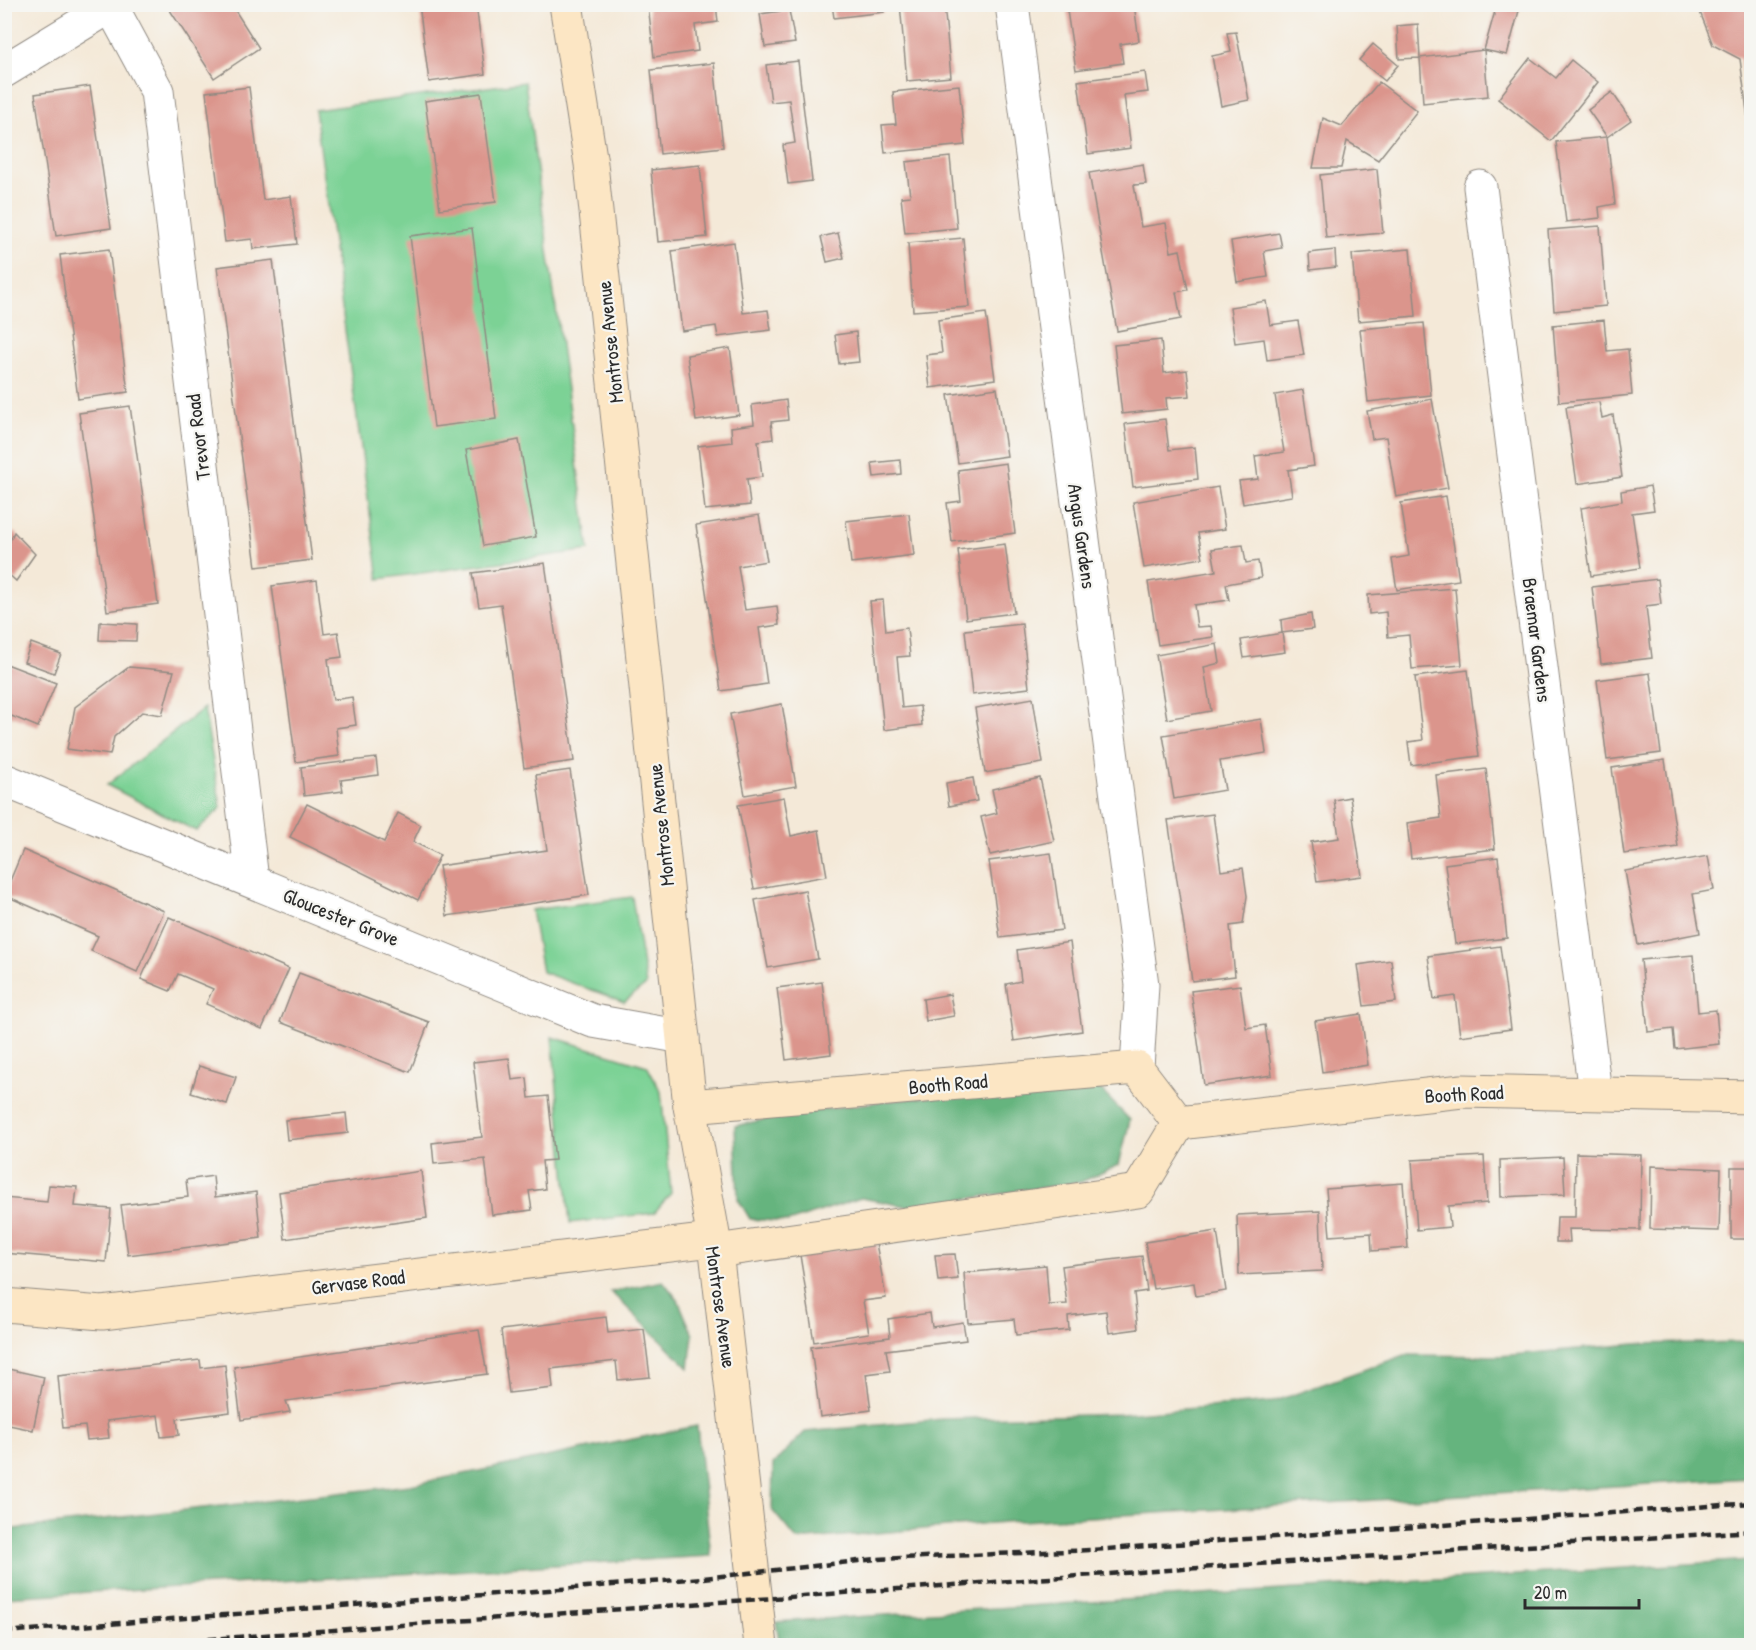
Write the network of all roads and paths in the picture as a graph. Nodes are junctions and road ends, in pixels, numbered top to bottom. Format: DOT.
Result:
graph roads {
  1 [pos="566,4"];
  2 [pos="1012,4"];
  3 [pos="110,5"];
  4 [pos="4,71"];
  5 [pos="1480,187"];
  6 [pos="4,780"];
  7 [pos="252,880"];
  8 [pos="683,1037"];
  9 [pos="1137,1068"];
  10 [pos="1595,1093"];
  11 [pos="1752,1097"];
  12 [pos="690,1106"];
  13 [pos="1179,1124"];
  14 [pos="714,1245"];
  15 [pos="4,1305"];
  16 [pos="761,1646"];
  1 -- 8 [label="street, Montrose Avenue"];
  2 -- 9 [label="street, Angus Gardens"];
  3 -- 4 [label="street"];
  3 -- 7 [label="street, Trevor Road"];
  5 -- 10 [label="street, Braemar Gardens"];
  6 -- 7 [label="street, Gloucester Grove"];
  7 -- 8 [label="street, Gloucester Grove"];
  8 -- 12 [label="street, Montrose Avenue"];
  9 -- 12 [label="street, Booth Road"];
  9 -- 13 [label="street"];
  10 -- 11 [label="street, Booth Road"];
  10 -- 13 [label="street, Booth Road"];
  12 -- 14 [label="street, Montrose Avenue"];
  13 -- 14 [label="street"];
  14 -- 15 [label="street, Gervase Road"];
  14 -- 16 [label="street, Montrose Avenue"];
}
